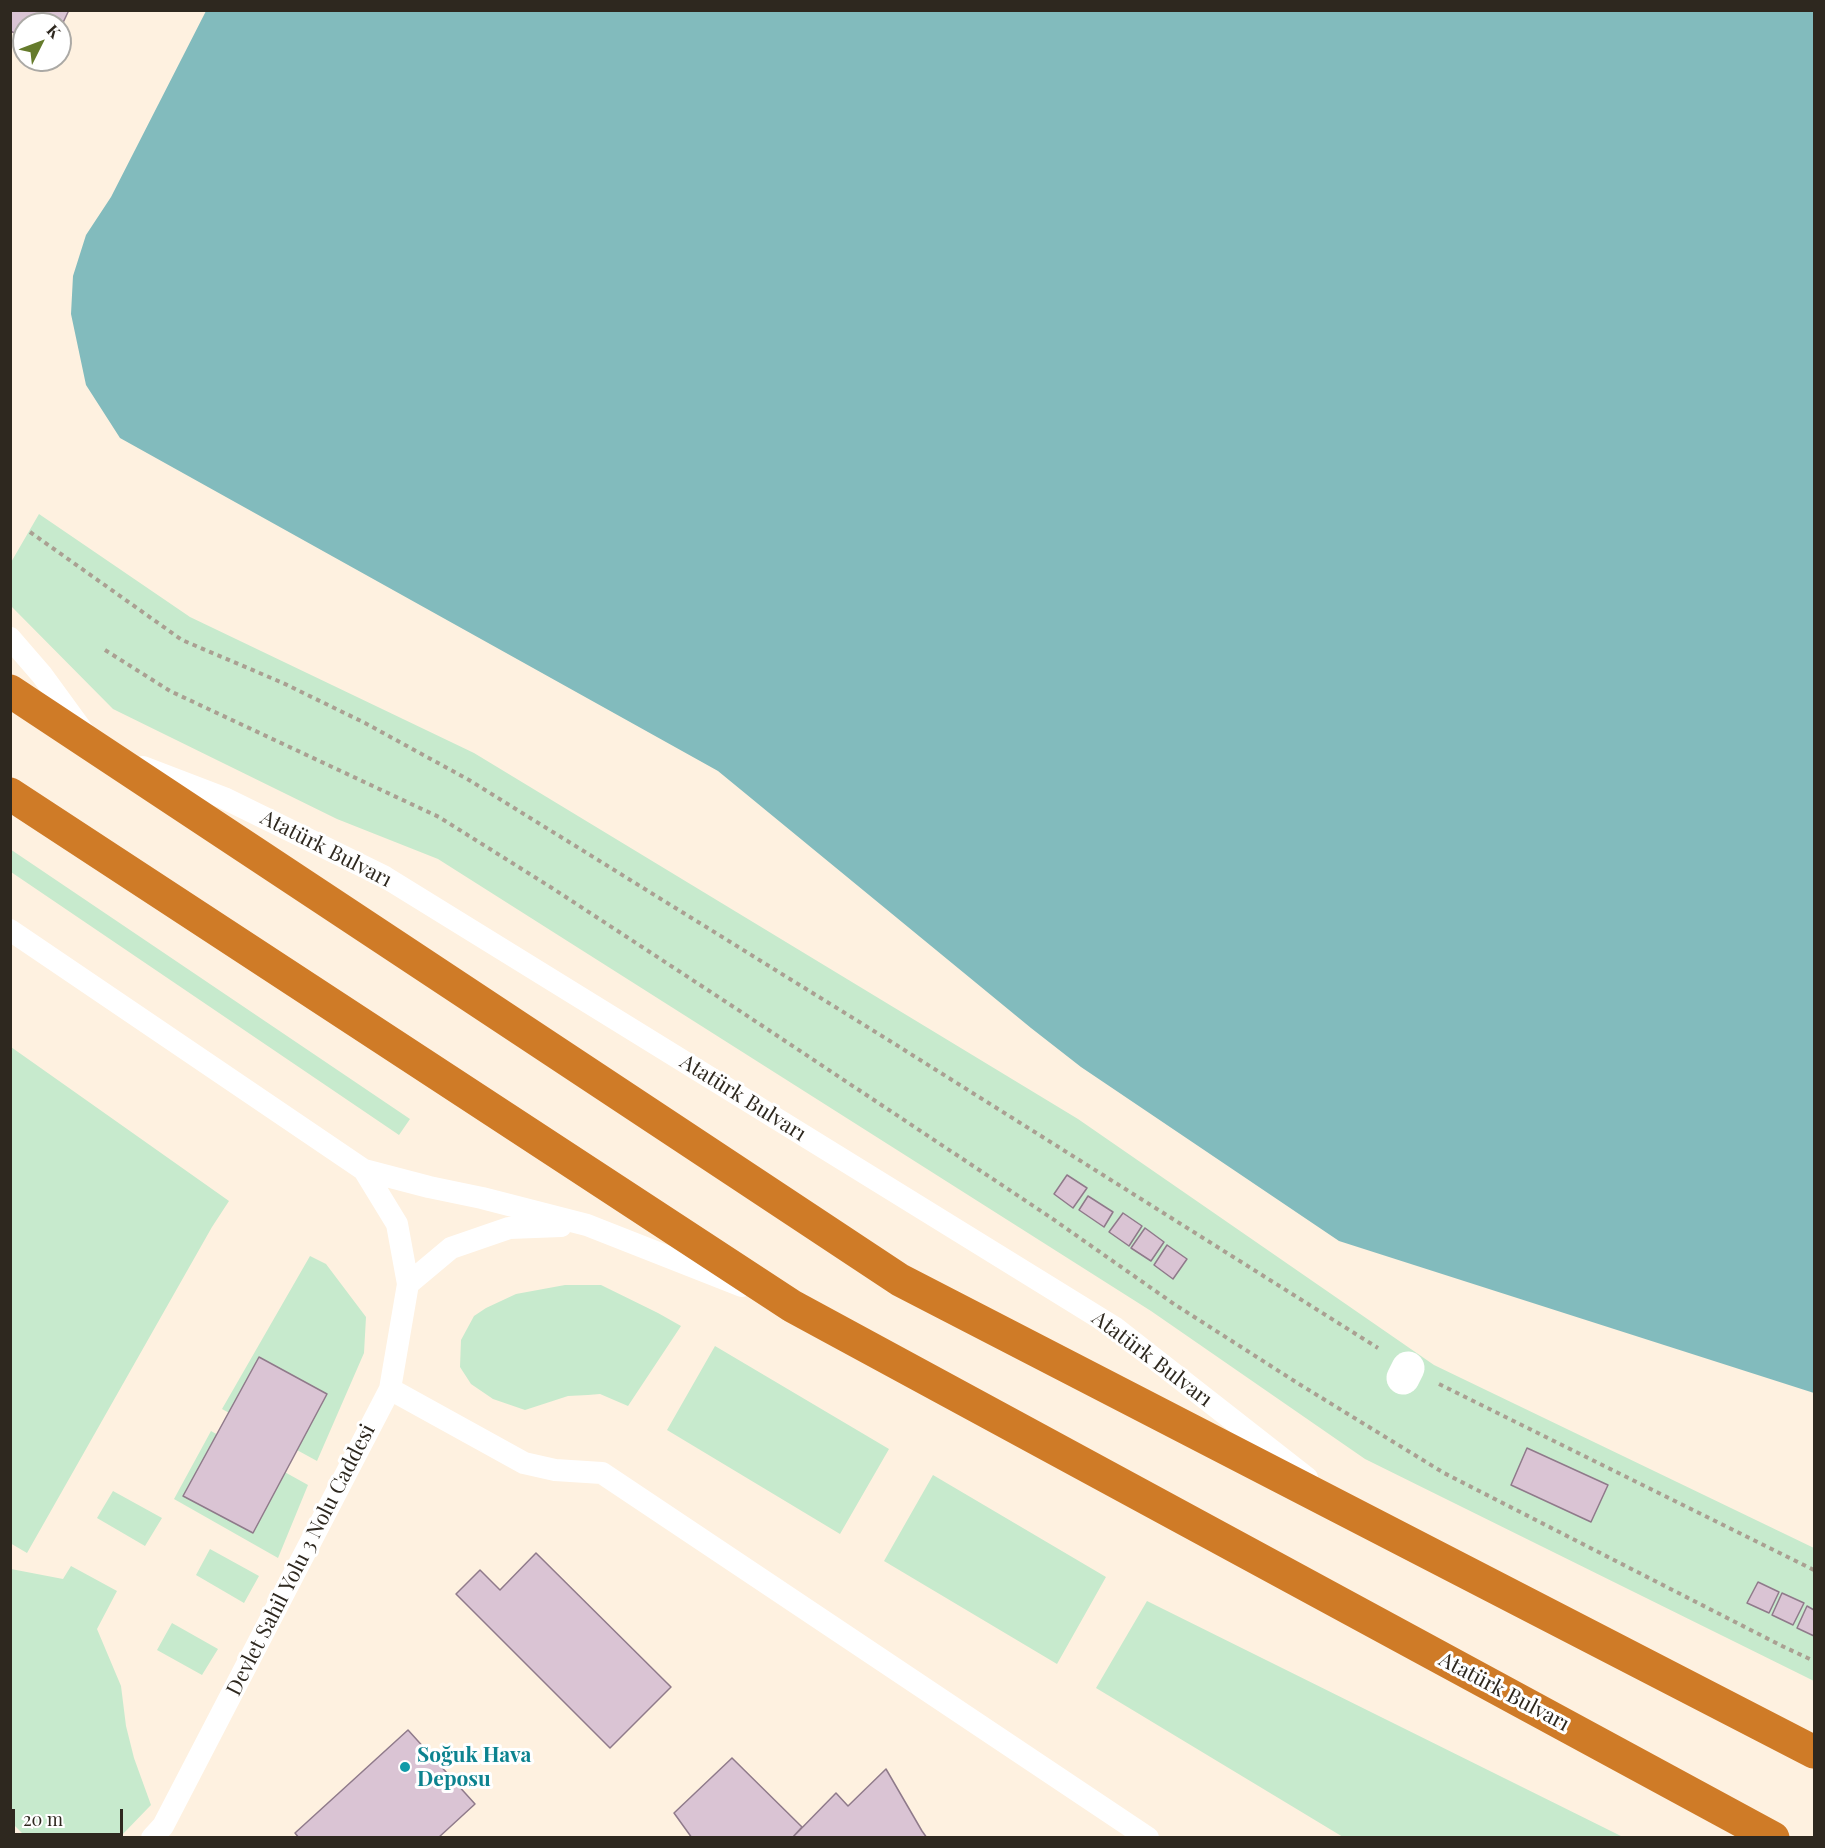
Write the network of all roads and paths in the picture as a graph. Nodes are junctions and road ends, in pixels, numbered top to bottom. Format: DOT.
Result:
graph roads {
  1 [pos="30,532"];
  2 [pos="10,638"];
  3 [pos="105,650"];
  4 [pos="10,691"];
  5 [pos="95,748"];
  6 [pos="10,794"];
  7 [pos="10,930"];
  8 [pos="364,1170"];
  9 [pos="588,1225"];
  10 [pos="408,1284"];
  11 [pos="792,1306"];
  12 [pos="390,1389"];
  13 [pos="1352,1513"];
  14 [pos="1459,1569"];
  15 [pos="1815,1570"];
  16 [pos="1815,1661"];
  17 [pos="1815,1726"];
  18 [pos="1815,1752"];
  19 [pos="157,1832"];
  20 [pos="1148,1838"];
  21 [pos="1773,1838"];
  1 -- 15 [label="path"];
  2 -- 5 [label="lane, Atatürk Bulvarı"];
  3 -- 16 [label="path"];
  4 -- 5 [label="highway, Atatürk Bulvarı"];
  5 -- 13 [label="highway, Atatürk Bulvarı"];
  5 -- 13 [label="lane, Atatürk Bulvarı"];
  6 -- 11 [label="highway, Atatürk Bulvarı"];
  7 -- 8 [label="lane, Atatürk Bulvarı"];
  8 -- 9 [label="lane, Atatürk Bulvarı"];
  8 -- 10 [label="lane, Atatürk Bulvarı"];
  9 -- 10 [label="lane, Atatürk Bulvarı"];
  9 -- 11 [label="lane, Atatürk Bulvarı"];
  10 -- 12 [label="lane, Devlet Sahil Yolu 3 Nolu Caddesi"];
  11 -- 21 [label="highway, Atatürk Bulvarı"];
  12 -- 19 [label="lane, Devlet Sahil Yolu 3 Nolu Caddesi"];
  12 -- 20 [label="lane"];
  13 -- 14 [label="highway, Atatürk Bulvarı"];
  14 -- 17 [label="highway"];
  14 -- 18 [label="highway, Atatürk Bulvarı"];
}
